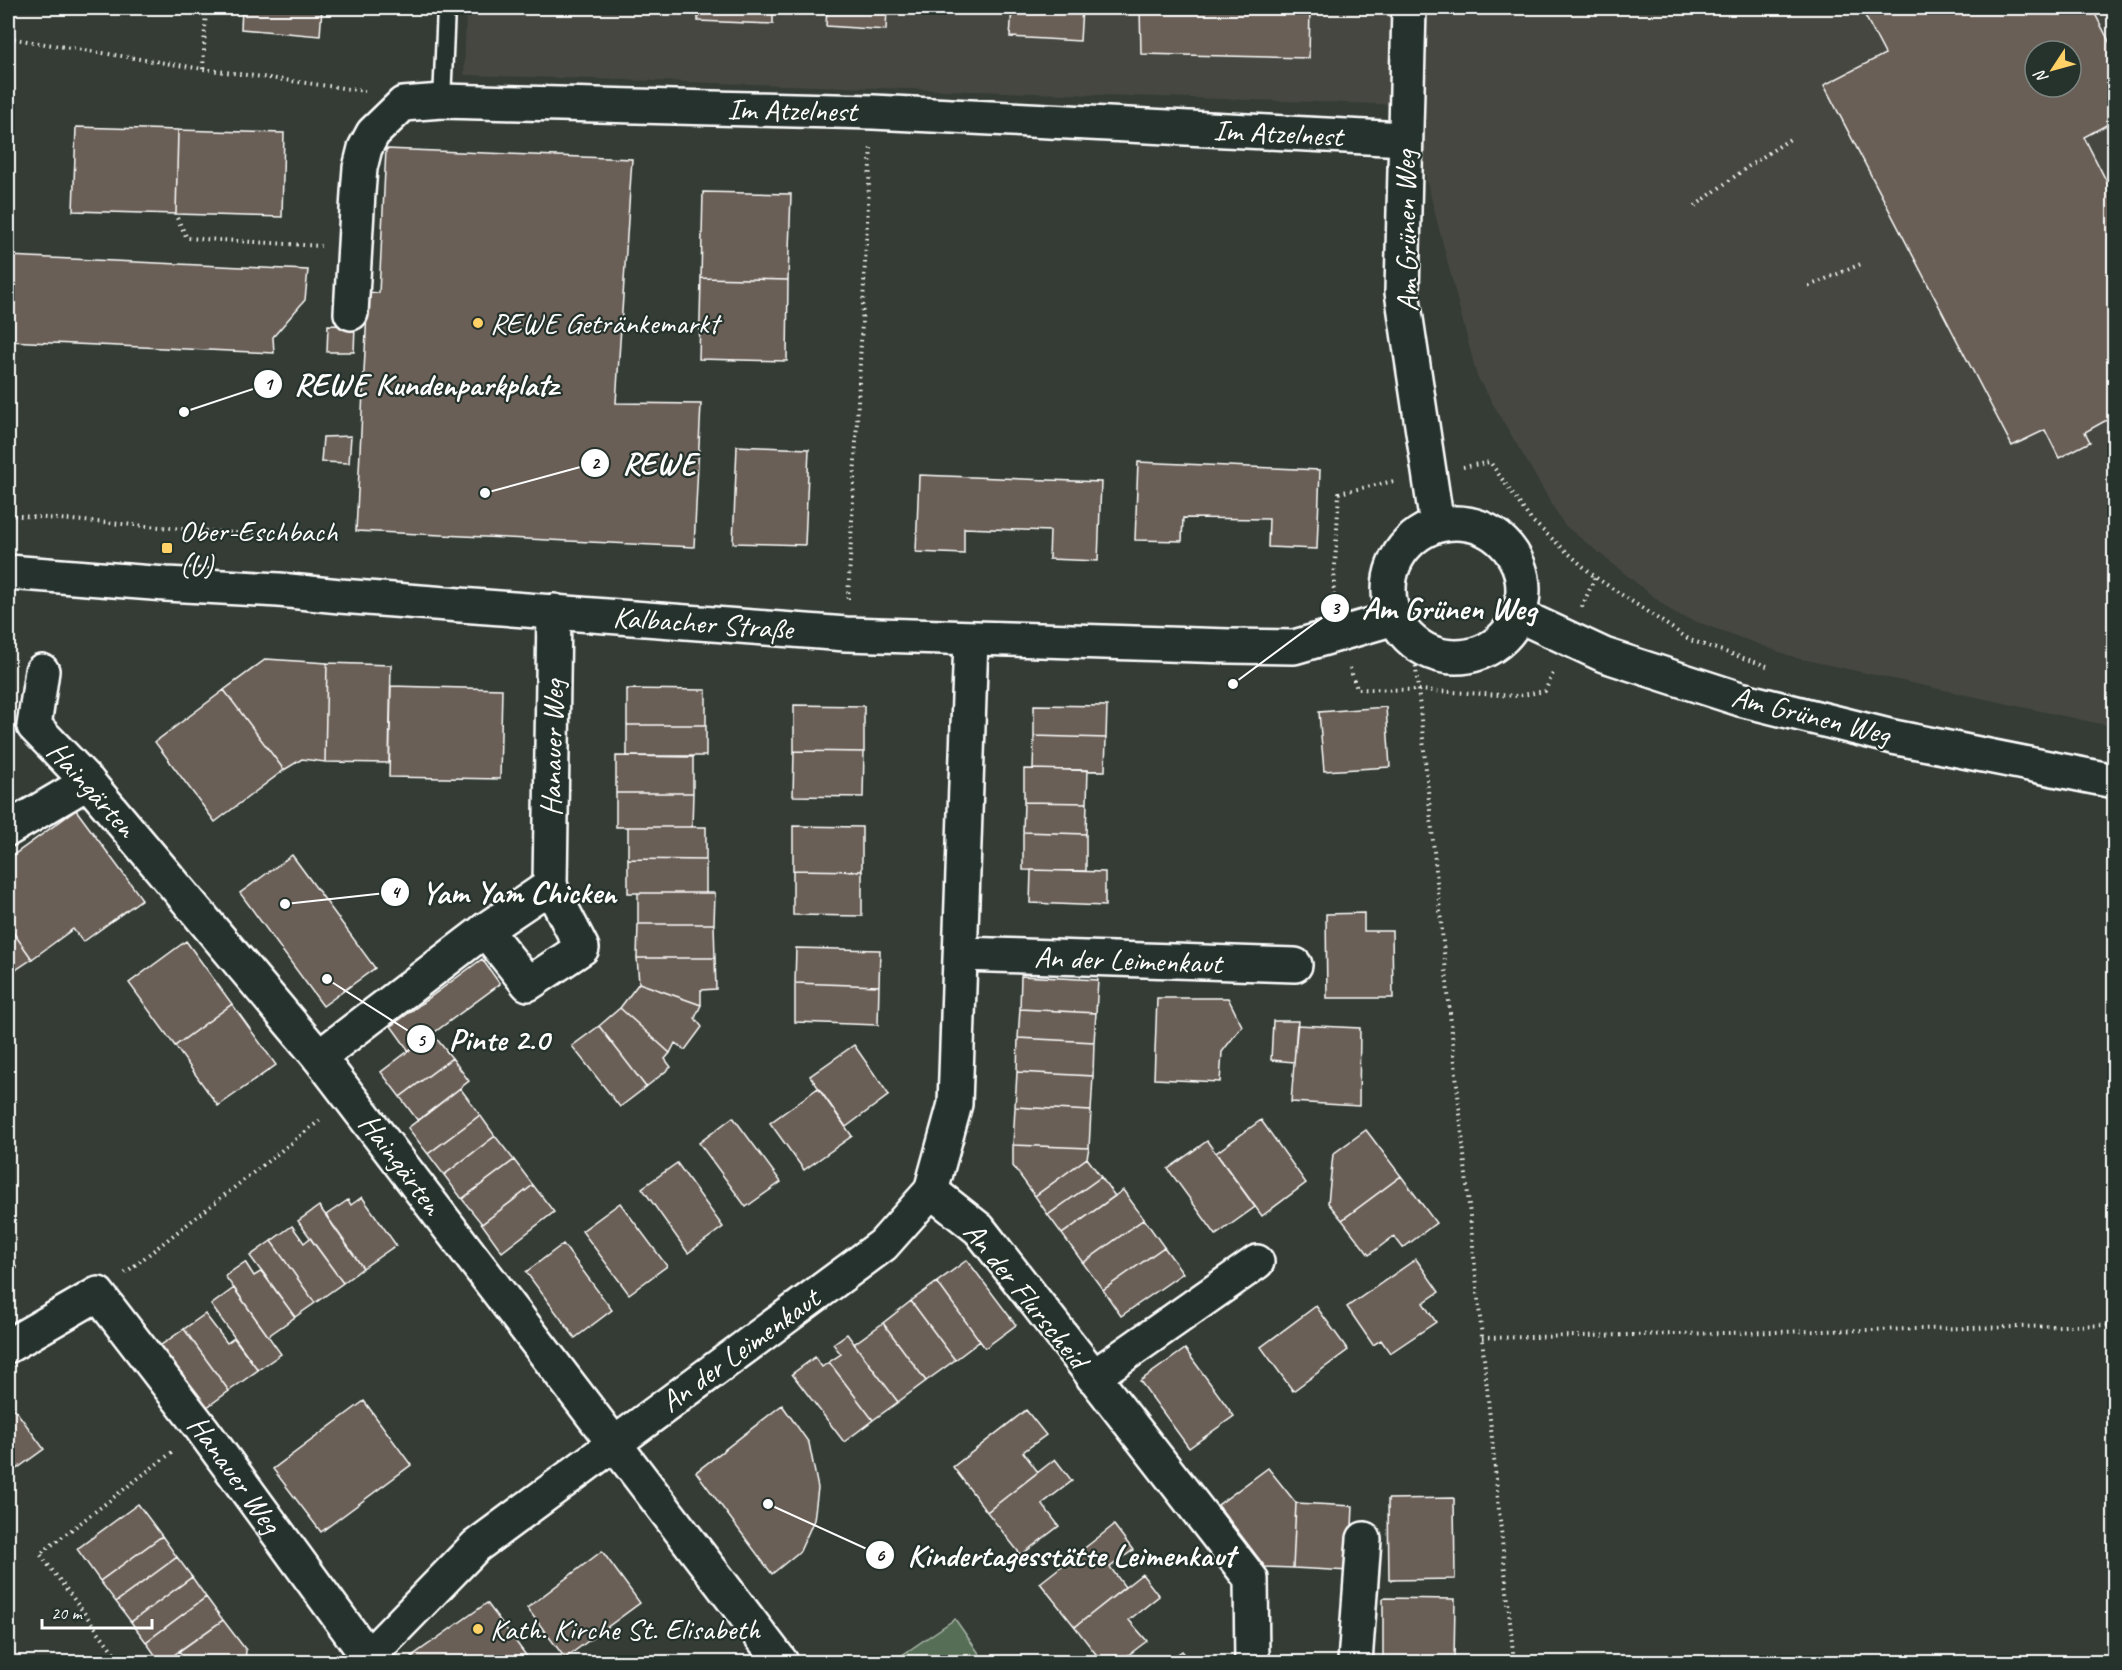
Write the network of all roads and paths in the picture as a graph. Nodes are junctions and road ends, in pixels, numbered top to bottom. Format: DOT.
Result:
graph roads {
  1 [pos="206,8"];
  2 [pos="446,8"];
  3 [pos="1408,8"];
  4 [pos="8,38"];
  5 [pos="203,69"];
  6 [pos="442,101"];
  7 [pos="403,105"];
  8 [pos="873,112"];
  9 [pos="1793,137"];
  10 [pos="1405,139"];
  11 [pos="1695,206"];
  12 [pos="177,218"];
  13 [pos="355,248"];
  14 [pos="1861,264"];
  15 [pos="1809,286"];
  16 [pos="351,313"];
  17 [pos="1460,467"];
  18 [pos="1400,479"];
  19 [pos="8,515"];
  20 [pos="1437,525"];
  21 [pos="286,537"];
  22 [pos="8,572"];
  23 [pos="1595,577"];
  24 [pos="849,581"];
  25 [pos="1333,601"];
  26 [pos="1581,607"];
  27 [pos="554,611"];
  28 [pos="1518,615"];
  29 [pos="1404,630"];
  30 [pos="971,639"];
  31 [pos="1348,662"];
  32 [pos="1556,665"];
  33 [pos="1767,666"];
  34 [pos="42,671"];
  35 [pos="1418,690"];
  36 [pos="2115,781"];
  37 [pos="88,782"];
  38 [pos="8,829"];
  39 [pos="550,886"];
  40 [pos="485,930"];
  41 [pos="962,954"];
  42 [pos="1295,965"];
  43 [pos="319,1057"];
  44 [pos="327,1115"];
  45 [pos="931,1191"];
  46 [pos="1257,1262"];
  47 [pos="98,1294"];
  48 [pos="2115,1325"];
  49 [pos="1482,1338"];
  50 [pos="8,1346"];
  51 [pos="1093,1377"];
  52 [pos="202,1429"];
  53 [pos="614,1443"];
  54 [pos="1364,1539"];
  55 [pos="367,1660"];
  56 [pos="121,1662"];
  57 [pos="781,1662"];
  58 [pos="1259,1662"];
  59 [pos="1355,1662"];
  60 [pos="1514,1662"];
  1 -- 5 [label="path"];
  2 -- 6 [label="lane"];
  3 -- 10 [label="street, Am Grünen Weg"];
  4 -- 5 [label="path"];
  5 -- 7 [label="path"];
  6 -- 7 [label="street, Im Atzelnest"];
  6 -- 8 [label="street, Im Atzelnest"];
  7 -- 13 [label="street"];
  8 -- 10 [label="street, Im Atzelnest"];
  8 -- 24 [label="path"];
  9 -- 11 [label="path"];
  10 -- 20 [label="street, Am Grünen Weg"];
  12 -- 13 [label="path"];
  13 -- 16 [label="street"];
  14 -- 15 [label="path"];
  17 -- 23 [label="path"];
  18 -- 25 [label="path"];
  19 -- 21 [label="path"];
  20 -- 28 [label="street"];
  20 -- 29 [label="street"];
  22 -- 27 [label="street, Kalbacher Straße"];
  23 -- 26 [label="path"];
  23 -- 33 [label="path"];
  27 -- 30 [label="street, Kalbacher Straße"];
  27 -- 39 [label="street, Hanauer Weg"];
  28 -- 29 [label="street"];
  28 -- 36 [label="street, Am Grünen Weg"];
  29 -- 30 [label="street, Kalbacher Straße"];
  29 -- 35 [label="path"];
  30 -- 41 [label="street, An der Leimenkaut"];
  31 -- 35 [label="path"];
  32 -- 35 [label="path"];
  34 -- 37 [label="street, Haingärten"];
  35 -- 49 [label="path"];
  37 -- 38 [label="street"];
  37 -- 43 [label="street, Haingärten"];
  39 -- 40 [label="street"];
  39 -- 40 [label="street, Hanauer Weg"];
  40 -- 43 [label="street"];
  41 -- 42 [label="street, An der Leimenkaut"];
  41 -- 45 [label="street, An der Leimenkaut"];
  43 -- 53 [label="street, Haingärten"];
  44 -- 47 [label="path"];
  45 -- 51 [label="street, An der Flurscheid"];
  45 -- 53 [label="street, An der Leimenkaut"];
  46 -- 51 [label="street, An der Flurscheid"];
  47 -- 50 [label="street"];
  47 -- 52 [label="street, Hanauer Weg"];
  48 -- 49 [label="path"];
  49 -- 60 [label="path"];
  51 -- 58 [label="street, An der Flurscheid"];
  52 -- 55 [label="street, Hanauer Weg"];
  52 -- 56 [label="path"];
  53 -- 55 [label="street, An der Leimenkaut"];
  53 -- 57 [label="street, Haingärten"];
  54 -- 59 [label="street"];
}
